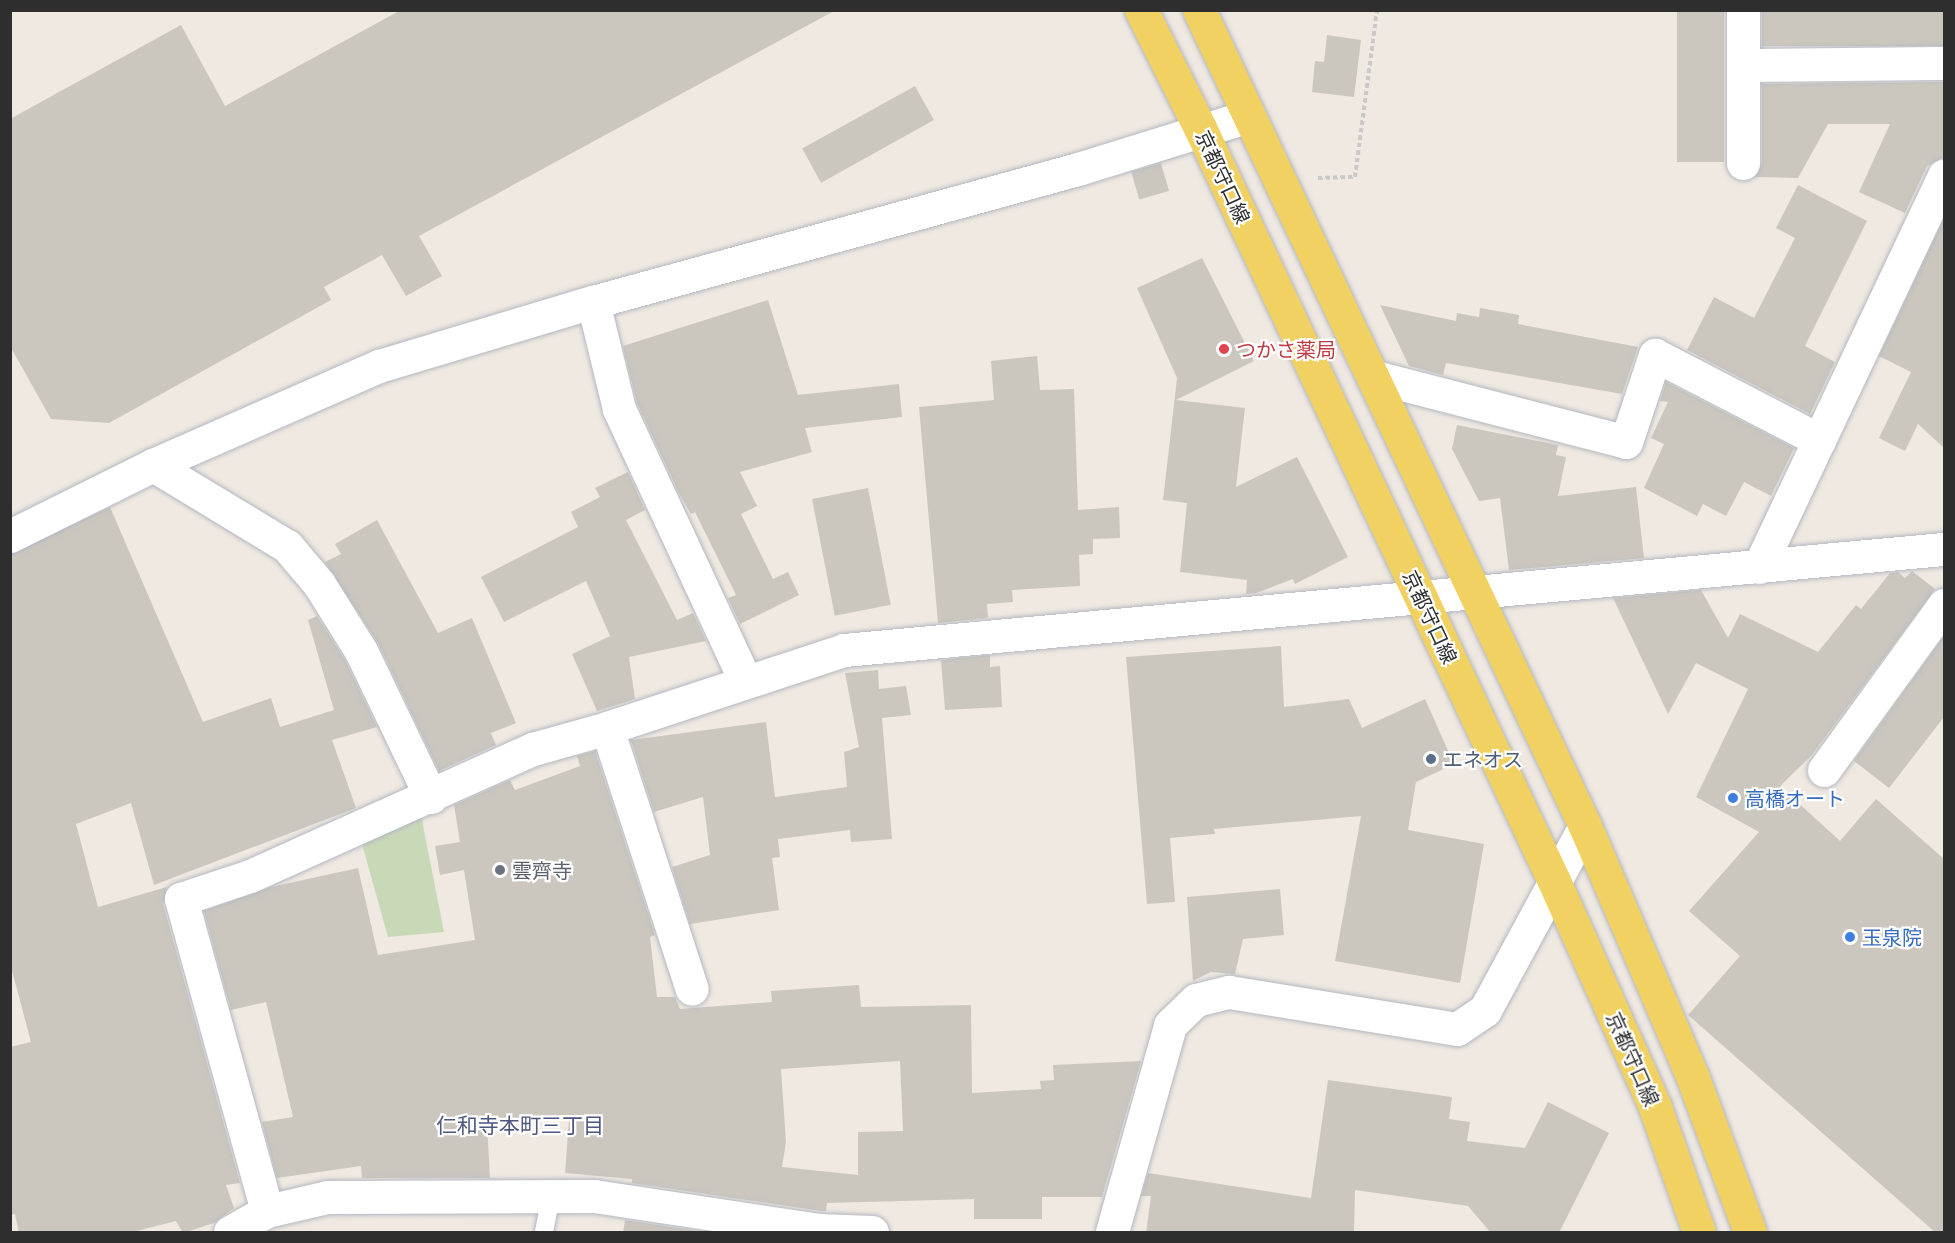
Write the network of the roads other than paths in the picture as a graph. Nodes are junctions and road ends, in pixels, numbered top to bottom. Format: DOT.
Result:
graph roads {
  1 [pos="1141,10"];
  2 [pos="1199,10"];
  3 [pos="1743,10"];
  4 [pos="1944,63"];
  5 [pos="1743,64"];
  6 [pos="1249,116"];
  7 [pos="1201,130"];
  8 [pos="1743,163"];
  9 [pos="1944,175"];
  10 [pos="593,302"];
  11 [pos="1375,377"];
  12 [pos="1819,440"];
  13 [pos="153,465"];
  14 [pos="10,536"];
  15 [pos="1944,549"];
  16 [pos="1759,567"];
  17 [pos="1476,592"];
  18 [pos="1421,597"];
  19 [pos="1944,605"];
  20 [pos="745,680"];
  21 [pos="607,728"];
  22 [pos="1824,770"];
  23 [pos="431,797"];
  24 [pos="1585,826"];
  25 [pos="1554,881"];
  26 [pos="693,989"];
  27 [pos="551,1196"];
  28 [pos="267,1211"];
  29 [pos="230,1233"];
  30 [pos="544,1233"];
  31 [pos="872,1233"];
  32 [pos="1112,1233"];
  33 [pos="1699,1233"];
  34 [pos="1750,1233"];
  1 -- 7 [label="main road, 京都守口線"];
  2 -- 6 [label="main road"];
  3 -- 5 [label="street"];
  4 -- 5 [label="street"];
  5 -- 8 [label="street"];
  6 -- 7 [label="street"];
  6 -- 11 [label="main road"];
  7 -- 10 [label="street"];
  7 -- 18 [label="main road, 京都守口線"];
  9 -- 12 [label="street"];
  10 -- 13 [label="street"];
  10 -- 20 [label="street"];
  11 -- 12 [label="street"];
  11 -- 17 [label="main road"];
  12 -- 16 [label="street"];
  13 -- 14 [label="street"];
  13 -- 23 [label="street"];
  15 -- 16 [label="street"];
  16 -- 17 [label="street"];
  17 -- 18 [label="street"];
  17 -- 24 [label="main road"];
  18 -- 20 [label="street"];
  18 -- 25 [label="main road, 京都守口線"];
  19 -- 22 [label="street"];
  20 -- 21 [label="street"];
  21 -- 23 [label="street"];
  21 -- 26 [label="street"];
  23 -- 28 [label="street"];
  24 -- 25 [label="street"];
  24 -- 34 [label="main road"];
  25 -- 32 [label="street"];
  25 -- 33 [label="main road, 京都守口線"];
  27 -- 28 [label="street"];
  27 -- 30 [label="lane"];
  27 -- 31 [label="street"];
  28 -- 29 [label="street"];
}
